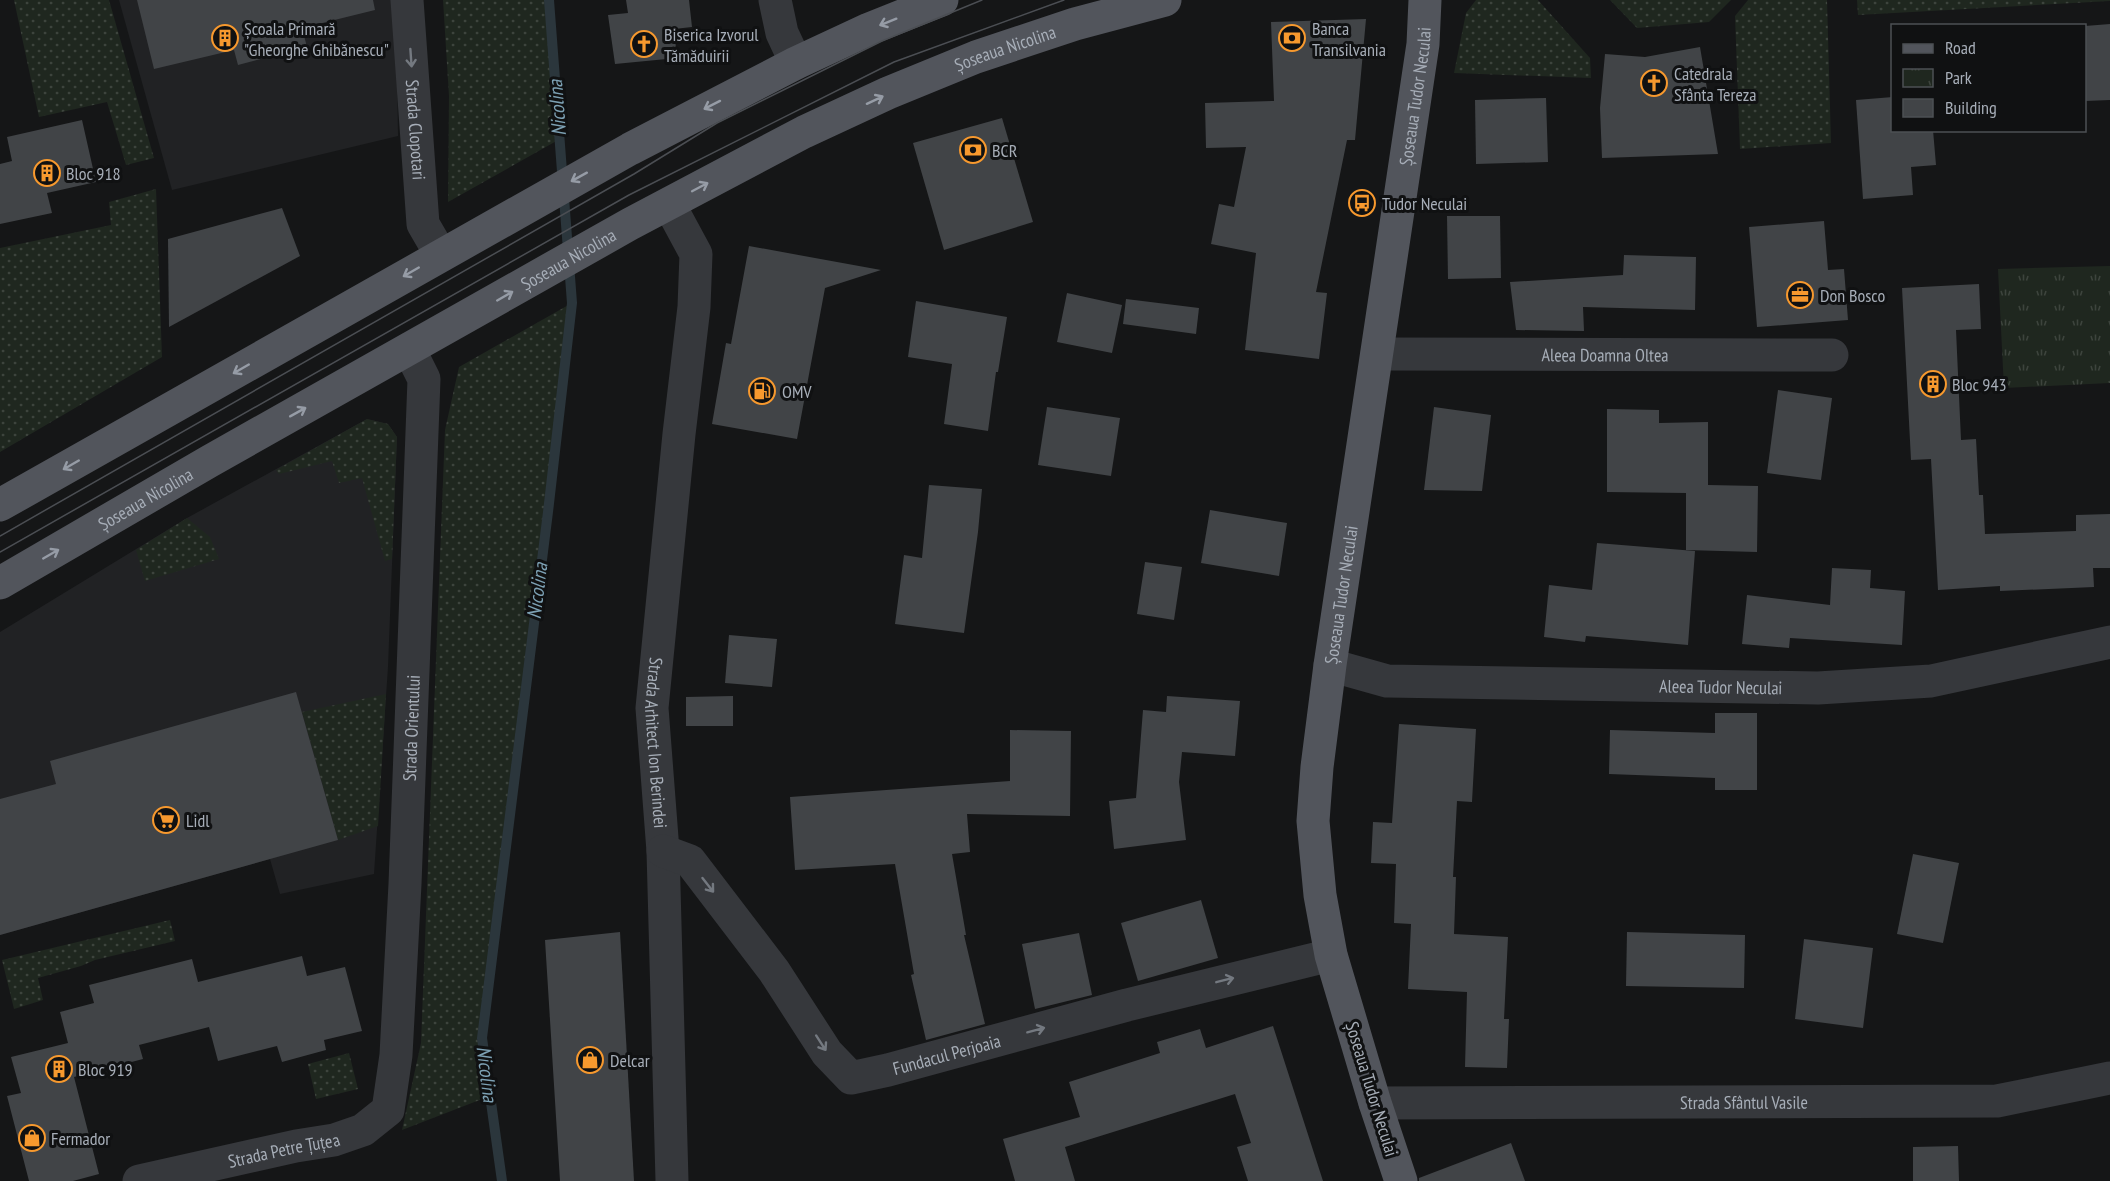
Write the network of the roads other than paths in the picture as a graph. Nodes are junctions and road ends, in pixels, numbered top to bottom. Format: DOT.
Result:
graph roads {
  1 [pos="407,0"];
  2 [pos="775,0"];
  3 [pos="942,0"];
  4 [pos="1165,0"];
  5 [pos="1425,0"];
  6 [pos="796,63"];
  7 [pos="669,204"];
  8 [pos="451,250"];
  9 [pos="410,350"];
  10 [pos="1377,354"];
  11 [pos="1832,355"];
  12 [pos="0,505"];
  13 [pos="0,584"];
  14 [pos="2110,642"];
  15 [pos="1330,665"];
  16 [pos="663,851"];
  17 [pos="1331,955"];
  18 [pos="2110,1078"];
  19 [pos="1375,1103"];
  20 [pos="388,1110"];
  21 [pos="139,1181"];
  22 [pos="672,1181"];
  23 [pos="1401,1181"];
  1 -- 8 [label="street, Strada Clopotari, one-way"];
  2 -- 6 [label="street"];
  3 -- 6 [label="main road, one-way"];
  7 -- 4 [label="main road, Șoseaua Nicolina, one-way"];
  5 -- 10 [label="main road, Șoseaua Tudor Neculai"];
  6 -- 8 [label="main road, one-way"];
  9 -- 7 [label="main road, Șoseaua Nicolina, one-way"];
  7 -- 16 [label="street, Strada Arhitect Ion Berindei"];
  8 -- 12 [label="main road, one-way"];
  13 -- 9 [label="main road, Șoseaua Nicolina, one-way"];
  9 -- 20 [label="street, Strada Orientului"];
  10 -- 11 [label="street, Aleea Doamna Oltea"];
  10 -- 15 [label="main road, Șoseaua Tudor Neculai"];
  14 -- 15 [label="street, Aleea Tudor Neculai"];
  15 -- 17 [label="main road, Șoseaua Tudor Neculai"];
  16 -- 17 [label="street, Fundacul Perjoaia, one-way"];
  16 -- 22 [label="street, Strada Arhitect Ion Berindei"];
  17 -- 19 [label="main road, Șoseaua Tudor Neculai"];
  18 -- 19 [label="street, Strada Sfântul Vasile"];
  19 -- 23 [label="main road, Șoseaua Tudor Neculai"];
  20 -- 21 [label="street, Strada Petre Țuțea"];
}
